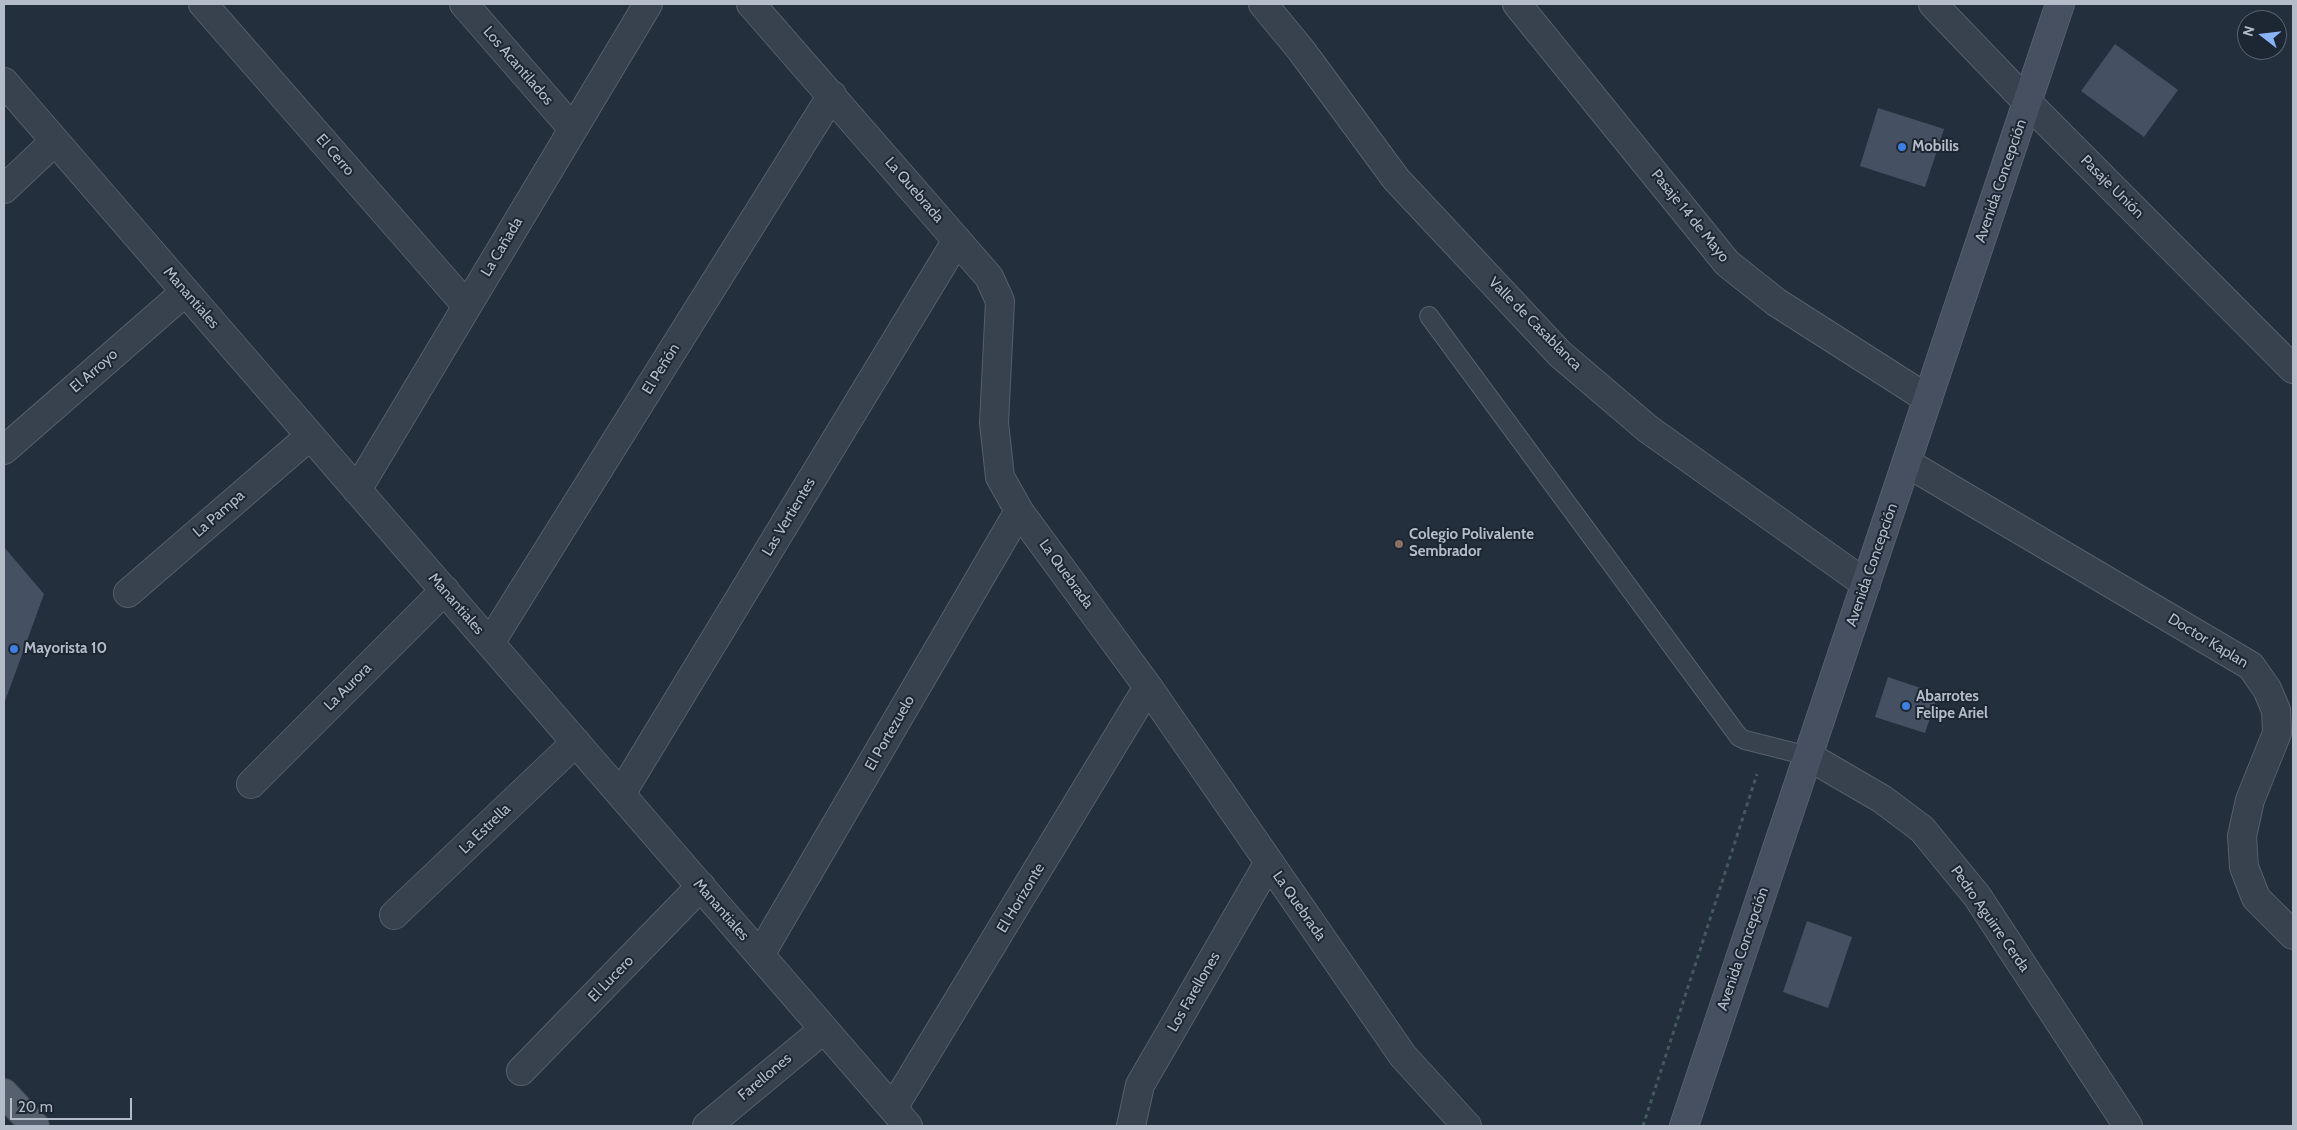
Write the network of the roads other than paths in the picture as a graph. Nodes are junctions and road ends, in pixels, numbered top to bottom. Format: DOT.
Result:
graph roads {
  1 [pos="203,4"];
  2 [pos="464,4"];
  3 [pos="648,4"];
  4 [pos="751,4"];
  5 [pos="1263,4"];
  6 [pos="1517,4"];
  7 [pos="1933,4"];
  8 [pos="2060,4"];
  9 [pos="4,82"];
  10 [pos="832,95"];
  11 [pos="2028,103"];
  12 [pos="573,129"];
  13 [pos="55,142"];
  14 [pos="4,189"];
  15 [pos="957,240"];
  16 [pos="185,292"];
  17 [pos="467,306"];
  18 [pos="1429,316"];
  19 [pos="2293,369"];
  20 [pos="1928,400"];
  21 [pos="310,436"];
  22 [pos="4,450"];
  23 [pos="1907,463"];
  24 [pos="357,490"];
  25 [pos="1019,511"];
  26 [pos="1866,584"];
  27 [pos="445,590"];
  28 [pos="128,593"];
  29 [pos="490,643"];
  30 [pos="1148,688"];
  31 [pos="576,742"];
  32 [pos="1808,756"];
  33 [pos="251,784"];
  34 [pos="621,794"];
  35 [pos="1269,862"];
  36 [pos="701,886"];
  37 [pos="394,916"];
  38 [pos="2293,934"];
  39 [pos="760,955"];
  40 [pos="824,1029"];
  41 [pos="521,1072"];
  42 [pos="4,1093"];
  43 [pos="901,1117"];
  44 [pos="35,1126"];
  45 [pos="707,1126"];
  46 [pos="1131,1126"];
  47 [pos="1467,1126"];
  48 [pos="1684,1126"];
  49 [pos="2128,1126"];
  1 -- 17 [label="street, El Cerro"];
  2 -- 12 [label="street, Los Acantilados"];
  3 -- 12 [label="street, La Cañada"];
  4 -- 10 [label="street, La Quebrada"];
  5 -- 26 [label="street, Valle de Casablanca"];
  6 -- 20 [label="street, Pasaje 14 de Mayo"];
  7 -- 11 [label="street, Pasaje Unión"];
  8 -- 11 [label="main road, Avenida Concepción"];
  9 -- 13 [label="street, Manantiales"];
  10 -- 15 [label="street, La Quebrada"];
  10 -- 29 [label="street, El Peñón"];
  11 -- 19 [label="street, Pasaje Unión"];
  11 -- 20 [label="main road, Avenida Concepción"];
  12 -- 17 [label="street, La Cañada"];
  13 -- 14 [label="street"];
  13 -- 16 [label="street, Manantiales"];
  15 -- 25 [label="street, La Quebrada"];
  15 -- 34 [label="street, Las Vertientes"];
  16 -- 21 [label="street, Manantiales"];
  16 -- 22 [label="street, El Arroyo"];
  17 -- 24 [label="street, La Cañada"];
  18 -- 32 [label="lane"];
  20 -- 23 [label="main road, Avenida Concepción"];
  21 -- 24 [label="street, Manantiales"];
  21 -- 28 [label="street, La Pampa"];
  23 -- 26 [label="main road, Avenida Concepción"];
  23 -- 38 [label="street, Doctor Kaplan"];
  24 -- 27 [label="street, Manantiales"];
  25 -- 30 [label="street, La Quebrada"];
  25 -- 39 [label="street, El Portezuelo"];
  26 -- 32 [label="main road, Avenida Concepción"];
  27 -- 29 [label="street, Manantiales"];
  27 -- 33 [label="street, La Aurora"];
  29 -- 31 [label="street, Manantiales"];
  30 -- 35 [label="street, La Quebrada"];
  30 -- 43 [label="street, El Horizonte"];
  31 -- 34 [label="street, Manantiales"];
  31 -- 37 [label="street, La Estrella"];
  32 -- 48 [label="main road, Avenida Concepción"];
  32 -- 49 [label="street, Pedro Aguirre Cerda"];
  34 -- 36 [label="street, Manantiales"];
  35 -- 46 [label="street, Los Farellones"];
  35 -- 47 [label="street, La Quebrada"];
  36 -- 39 [label="street, Manantiales"];
  36 -- 41 [label="street, El Lucero"];
  39 -- 40 [label="street, Manantiales"];
  40 -- 43 [label="street, Manantiales"];
  40 -- 45 [label="street, Farellones"];
  42 -- 44 [label="main road"];
}
